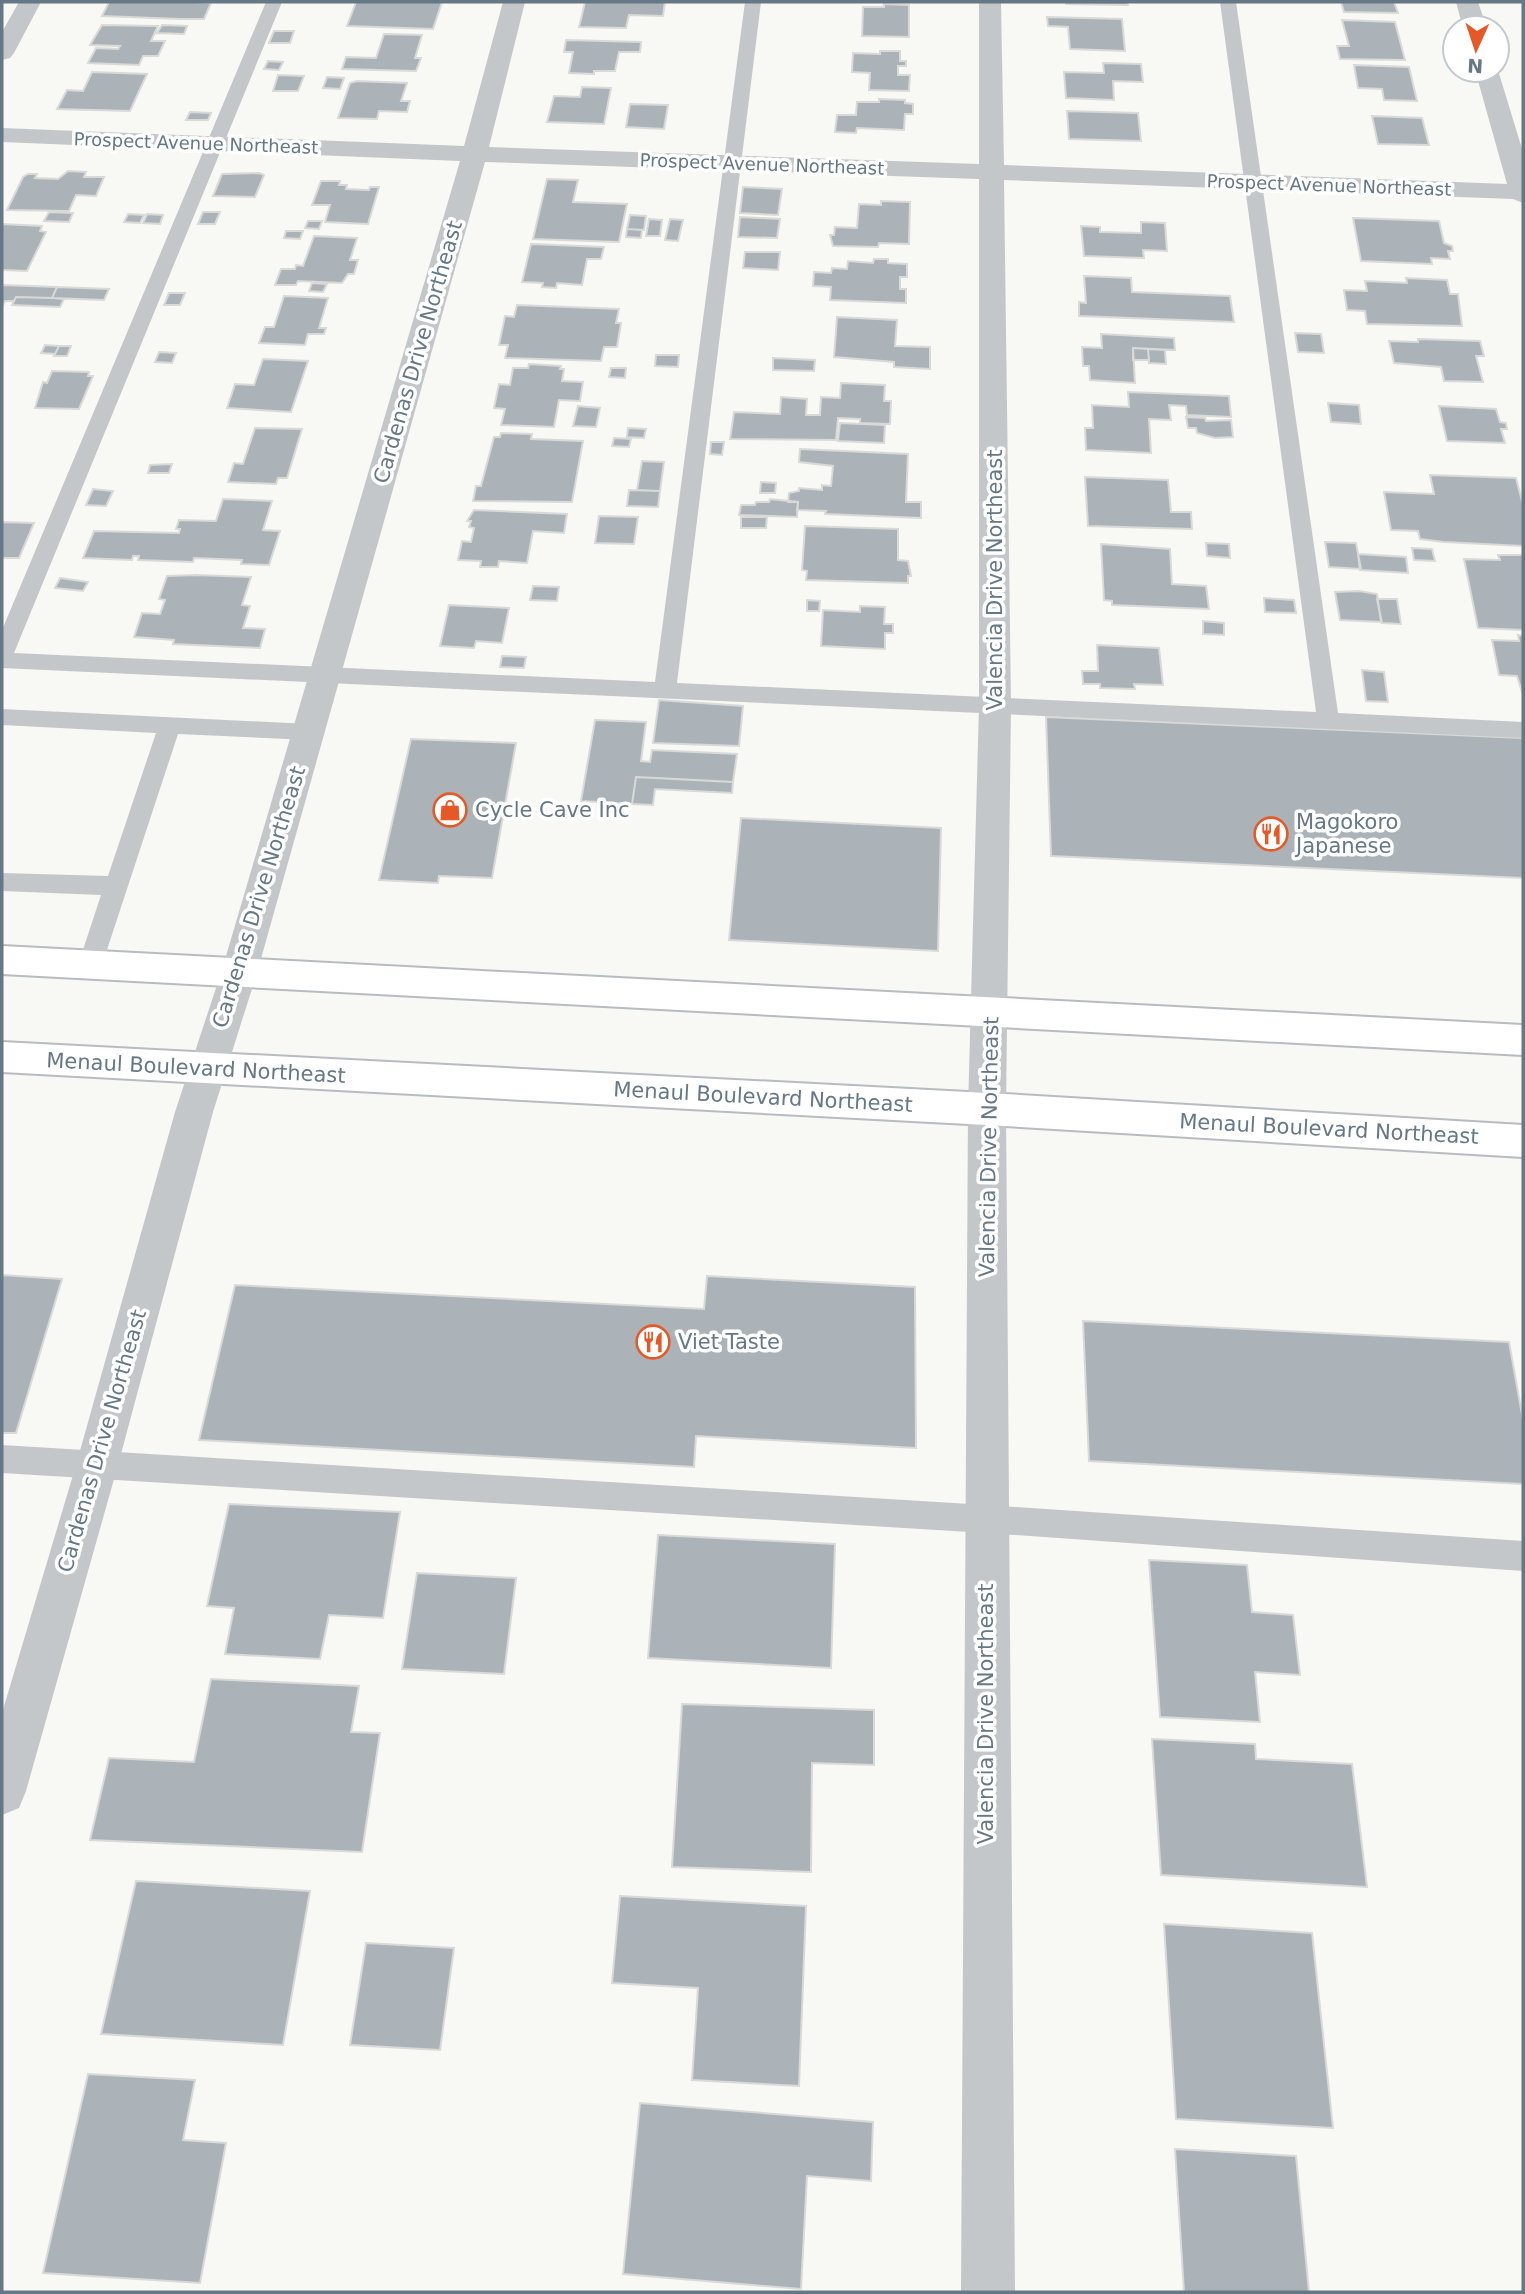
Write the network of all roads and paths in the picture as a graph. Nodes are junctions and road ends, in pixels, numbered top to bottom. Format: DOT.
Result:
graph roads {
  1 [pos="30,2"];
  2 [pos="274,2"];
  3 [pos="514,2"];
  4 [pos="753,2"];
  5 [pos="990,2"];
  6 [pos="1228,2"];
  7 [pos="2,53"];
  8 [pos="1491,84"];
  9 [pos="2,135"];
  10 [pos="213,144"];
  11 [pos="475,156"];
  12 [pos="732,163"];
  13 [pos="993,171"];
  14 [pos="1255,182"];
  15 [pos="1523,193"];
  16 [pos="2,658"];
  17 [pos="325,675"];
  18 [pos="665,690"];
  19 [pos="995,705"];
  20 [pos="1328,720"];
  21 [pos="4,723"];
  22 [pos="170,725"];
  23 [pos="1523,730"];
  24 [pos="309,732"];
  25 [pos="2,882"];
  26 [pos="116,886"];
  27 [pos="2,960"];
  28 [pos="90,965"];
  29 [pos="239,973"];
  30 [pos="991,1010"];
  31 [pos="1523,1040"];
  32 [pos="2,1057"];
  33 [pos="206,1069"];
  34 [pos="987,1109"];
  35 [pos="1523,1141"];
  36 [pos="2,1459"];
  37 [pos="97,1465"];
  38 [pos="986,1519"];
  39 [pos="1523,1556"];
  40 [pos="2,1791"];
  41 [pos="988,2292"];
  1 -- 7 [label="street"];
  2 -- 10 [label="lane"];
  3 -- 11 [label="street, Cardenas Drive Northeast"];
  4 -- 12 [label="lane"];
  5 -- 13 [label="street, Valencia Drive Northeast"];
  6 -- 14 [label="lane"];
  8 -- 15 [label="street"];
  9 -- 10 [label="street, Prospect Avenue Northeast"];
  10 -- 11 [label="street, Prospect Avenue Northeast"];
  10 -- 16 [label="lane"];
  11 -- 12 [label="street, Prospect Avenue Northeast"];
  11 -- 17 [label="street, Cardenas Drive Northeast"];
  12 -- 13 [label="street, Prospect Avenue Northeast"];
  12 -- 18 [label="lane"];
  13 -- 14 [label="street, Prospect Avenue Northeast"];
  13 -- 19 [label="street, Valencia Drive Northeast"];
  14 -- 15 [label="street, Prospect Avenue Northeast"];
  14 -- 20 [label="lane"];
  16 -- 17 [label="lane"];
  17 -- 18 [label="lane"];
  17 -- 24 [label="street, Cardenas Drive Northeast"];
  18 -- 19 [label="lane"];
  19 -- 20 [label="lane"];
  19 -- 30 [label="street, Valencia Drive Northeast"];
  20 -- 23 [label="lane"];
  21 -- 22 [label="lane"];
  22 -- 24 [label="lane"];
  22 -- 26 [label="lane"];
  24 -- 29 [label="street, Cardenas Drive Northeast"];
  25 -- 26 [label="lane"];
  26 -- 28 [label="lane"];
  27 -- 28 [label="main road"];
  28 -- 29 [label="main road"];
  29 -- 30 [label="main road"];
  29 -- 33 [label="street, Cardenas Drive Northeast"];
  30 -- 31 [label="main road"];
  30 -- 34 [label="street, Valencia Drive Northeast"];
  32 -- 33 [label="main road, Menaul Boulevard Northeast"];
  33 -- 34 [label="main road, Menaul Boulevard Northeast"];
  33 -- 37 [label="street, Cardenas Drive Northeast"];
  34 -- 35 [label="main road, Menaul Boulevard Northeast"];
  34 -- 38 [label="street, Valencia Drive Northeast"];
  36 -- 37 [label="lane"];
  37 -- 38 [label="lane"];
  37 -- 40 [label="street, Cardenas Drive Northeast"];
  38 -- 39 [label="lane"];
  38 -- 41 [label="street, Valencia Drive Northeast"];
}
